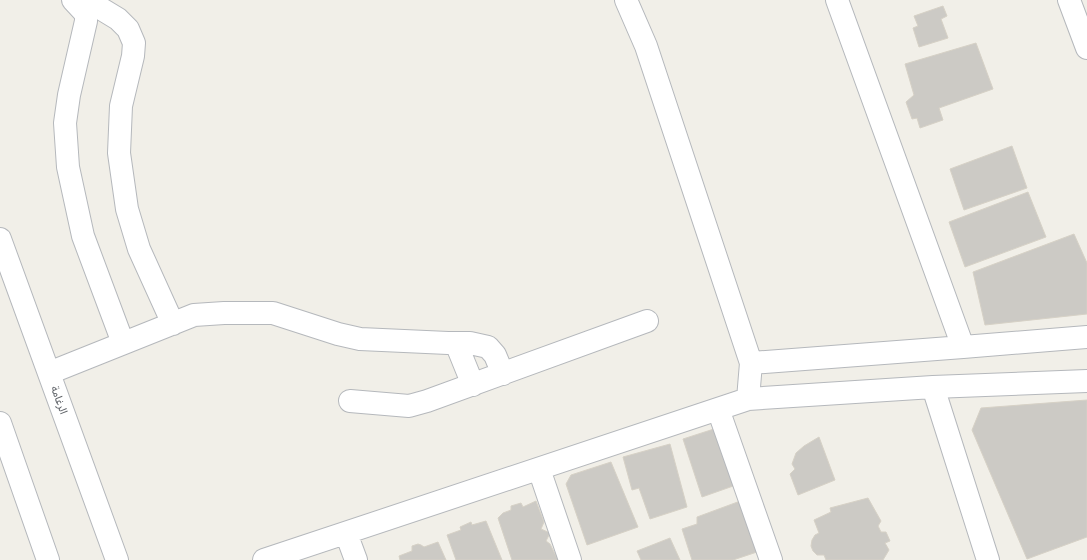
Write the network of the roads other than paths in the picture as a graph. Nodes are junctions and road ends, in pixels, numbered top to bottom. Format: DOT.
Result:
graph roads {
  1 [pos="626,0"];
  2 [pos="837,0"];
  3 [pos="1069,0"];
  4 [pos="86,5"];
  5 [pos="1087,48"];
  6 [pos="0,239"];
  7 [pos="647,321"];
  8 [pos="173,324"];
  9 [pos="1087,337"];
  10 [pos="123,343"];
  11 [pos="456,343"];
  12 [pos="963,347"];
  13 [pos="751,362"];
  14 [pos="49,373"];
  15 [pos="503,374"];
  16 [pos="1087,381"];
  17 [pos="473,385"];
  18 [pos="933,388"];
  19 [pos="748,399"];
  20 [pos="350,400"];
  21 [pos="718,409"];
  22 [pos="0,423"];
  23 [pos="539,469"];
  24 [pos="346,533"];
  25 [pos="48,560"];
  26 [pos="117,560"];
  27 [pos="264,560"];
  28 [pos="356,560"];
  29 [pos="570,560"];
  30 [pos="771,560"];
  31 [pos="988,560"];
  1 -- 13 [label="street"];
  2 -- 12 [label="street"];
  3 -- 5 [label="street"];
  4 -- 8 [label="street"];
  4 -- 10 [label="street"];
  6 -- 14 [label="street, الرغامة"];
  7 -- 15 [label="street"];
  8 -- 10 [label="street"];
  8 -- 11 [label="street"];
  9 -- 12 [label="street"];
  10 -- 14 [label="street"];
  11 -- 15 [label="street"];
  11 -- 17 [label="street"];
  12 -- 13 [label="street"];
  13 -- 19 [label="street"];
  14 -- 26 [label="street, الرغامة"];
  15 -- 17 [label="street"];
  16 -- 18 [label="street"];
  17 -- 20 [label="street"];
  18 -- 19 [label="street"];
  18 -- 31 [label="street"];
  19 -- 21 [label="street"];
  21 -- 23 [label="street"];
  21 -- 30 [label="street"];
  22 -- 25 [label="street"];
  23 -- 24 [label="street"];
  23 -- 29 [label="street"];
  24 -- 27 [label="street"];
  24 -- 28 [label="street"];
}
